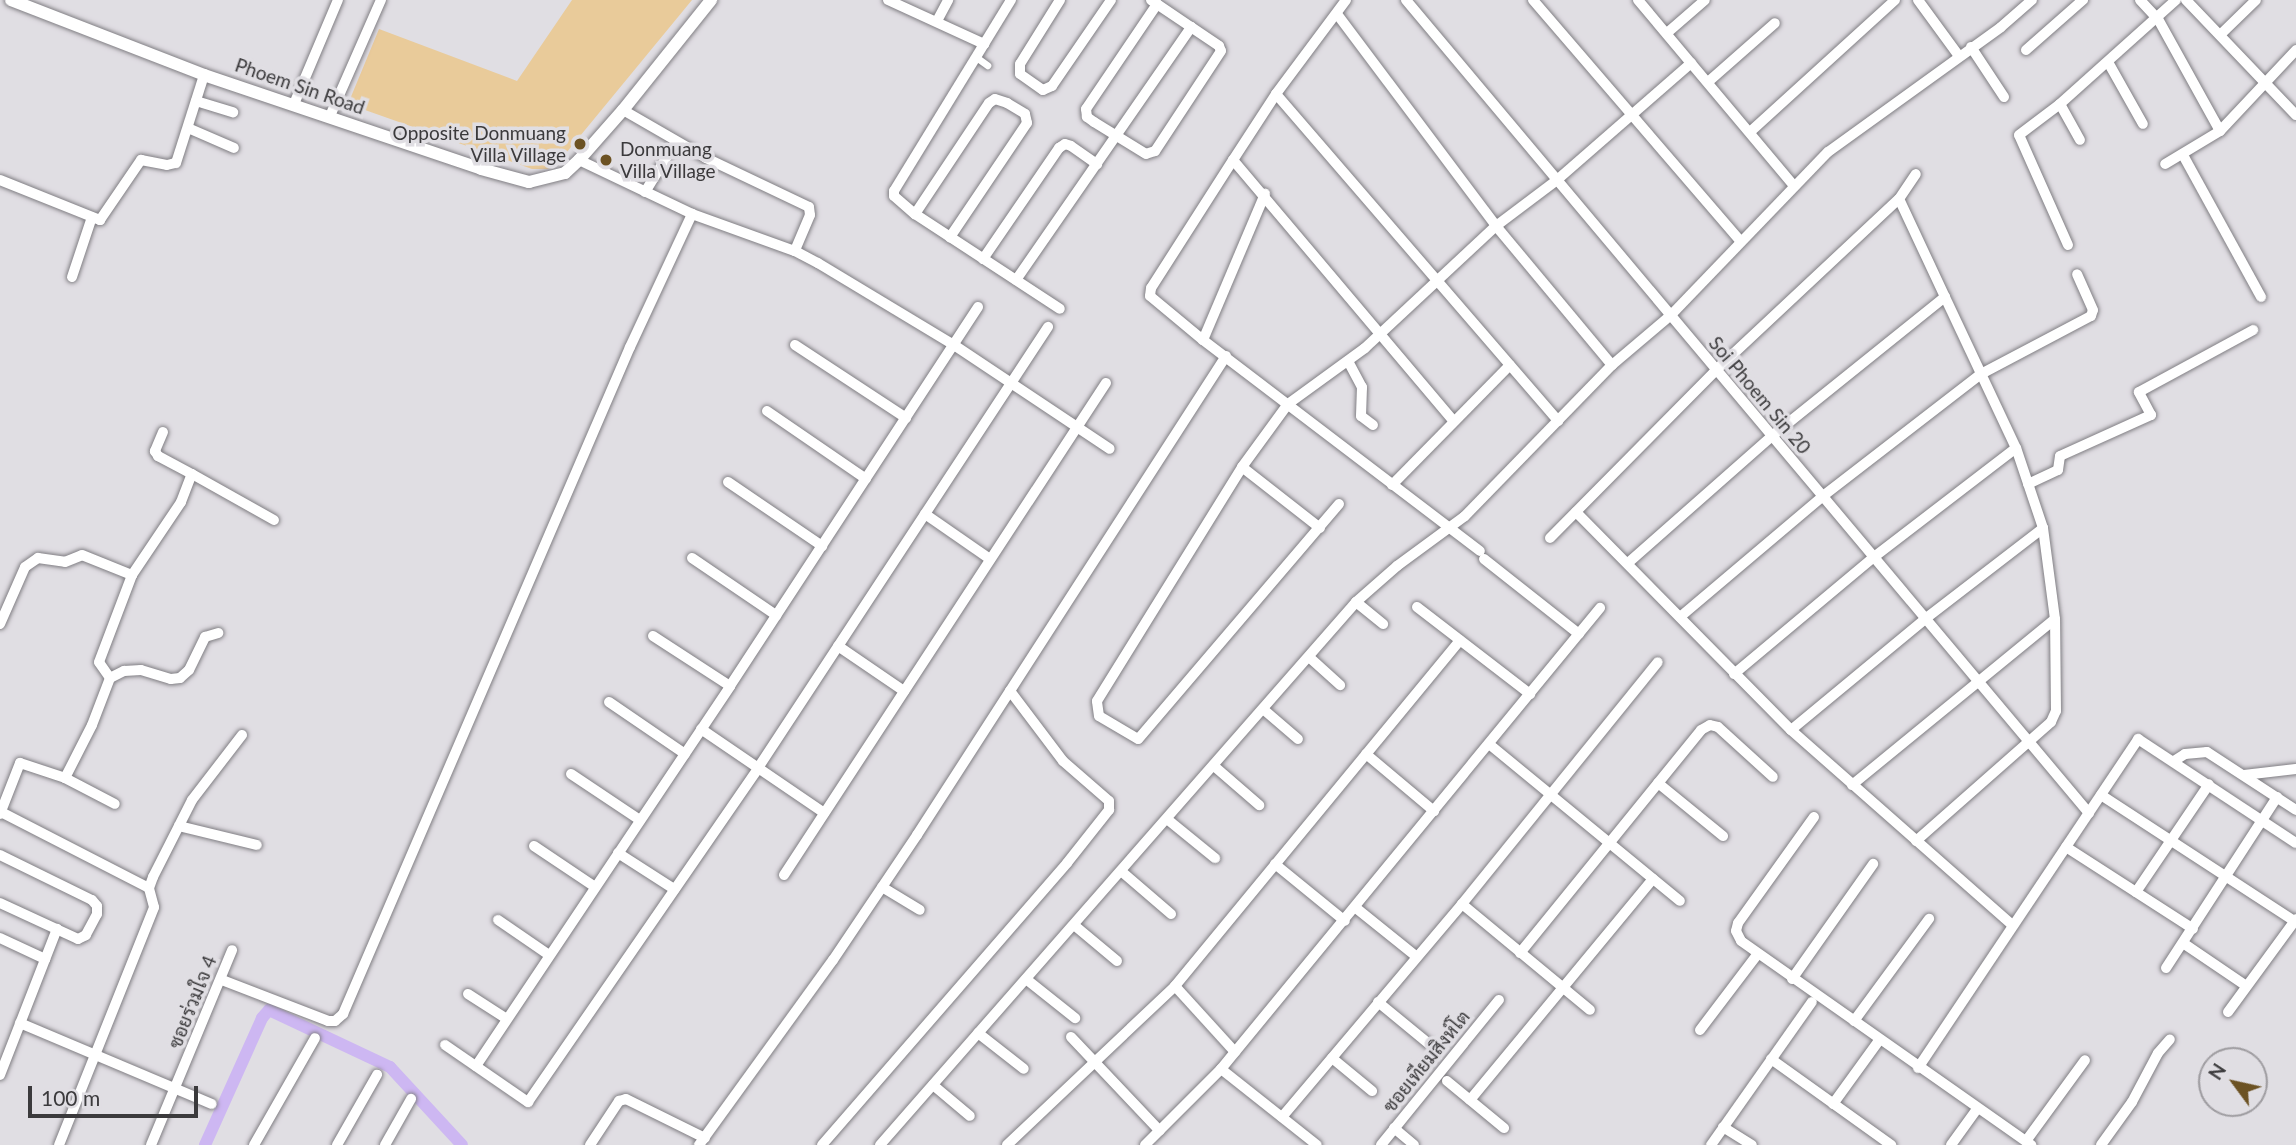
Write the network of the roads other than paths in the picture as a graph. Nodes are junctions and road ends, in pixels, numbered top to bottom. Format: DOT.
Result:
graph roads {
  1 [pos="11,0"];
  2 [pos="337,0"];
  3 [pos="381,0"];
  4 [pos="711,0"];
  5 [pos="888,0"];
  6 [pos="948,0"];
  7 [pos="1011,0"];
  8 [pos="1060,0"];
  9 [pos="1111,0"];
  10 [pos="1346,0"];
  11 [pos="1406,0"];
  12 [pos="1533,0"];
  13 [pos="1638,0"];
  14 [pos="1705,0"];
  15 [pos="1895,0"];
  16 [pos="1918,0"];
  17 [pos="2032,0"];
  18 [pos="2083,0"];
  19 [pos="2140,0"];
  20 [pos="2176,0"];
  21 [pos="2186,0"];
  22 [pos="2256,0"];
  23 [pos="1154,2"];
  24 [pos="1337,14"];
  25 [pos="2158,19"];
  26 [pos="937,21"];
  27 [pos="1775,23"];
  28 [pos="1191,27"];
  29 [pos="1667,33"];
  30 [pos="2220,35"];
  31 [pos="984,44"];
  32 [pos="1971,47"];
  33 [pos="2026,50"];
  34 [pos="2296,50"];
  35 [pos="1959,56"];
  36 [pos="976,57"];
  37 [pos="2108,62"];
  38 [pos="1691,63"];
  39 [pos="987,65"];
  40 [pos="204,75"];
  41 [pos="1708,82"];
  42 [pos="2266,83"];
  43 [pos="1276,94"];
  44 [pos="2004,97"];
  45 [pos="197,101"];
  46 [pos="294,104"];
  47 [pos="2060,104"];
  48 [pos="623,110"];
  49 [pos="233,112"];
  50 [pos="1631,115"];
  51 [pos="2296,115"];
  52 [pos="330,116"];
  53 [pos="2143,124"];
  54 [pos="188,128"];
  55 [pos="2220,131"];
  56 [pos="1750,132"];
  57 [pos="1116,137"];
  58 [pos="2080,140"];
  59 [pos="676,142"];
  60 [pos="234,148"];
  61 [pos="2183,155"];
  62 [pos="579,160"];
  63 [pos="1233,160"];
  64 [pos="1097,164"];
  65 [pos="2165,164"];
  66 [pos="1916,174"];
  67 [pos="0,180"];
  68 [pos="1557,180"];
  69 [pos="1794,186"];
  70 [pos="645,192"];
  71 [pos="1265,194"];
  72 [pos="1899,198"];
  73 [pos="692,214"];
  74 [pos="915,214"];
  75 [pos="92,217"];
  76 [pos="1496,226"];
  77 [pos="950,237"];
  78 [pos="1740,241"];
  79 [pos="2068,245"];
  80 [pos="795,251"];
  81 [pos="983,258"];
  82 [pos="2077,274"];
  83 [pos="72,277"];
  84 [pos="1437,279"];
  85 [pos="1016,280"];
  86 [pos="1945,297"];
  87 [pos="2261,297"];
  88 [pos="978,307"];
  89 [pos="1059,309"];
  90 [pos="1671,315"];
  91 [pos="1048,327"];
  92 [pos="2253,330"];
  93 [pos="1379,332"];
  94 [pos="1203,340"];
  95 [pos="795,345"];
  96 [pos="954,345"];
  97 [pos="1226,356"];
  98 [pos="1348,360"];
  99 [pos="1510,365"];
  100 [pos="1612,365"];
  101 [pos="1716,370"];
  102 [pos="1981,374"];
  103 [pos="1012,383"];
  104 [pos="1106,383"];
  105 [pos="1288,404"];
  106 [pos="766,411"];
  107 [pos="906,418"];
  108 [pos="1453,420"];
  109 [pos="1558,421"];
  110 [pos="1373,425"];
  111 [pos="1077,427"];
  112 [pos="163,432"];
  113 [pos="1772,436"];
  114 [pos="2016,448"];
  115 [pos="1110,449"];
  116 [pos="1242,467"];
  117 [pos="192,474"];
  118 [pos="866,479"];
  119 [pos="728,482"];
  120 [pos="2028,484"];
  121 [pos="1392,485"];
  122 [pos="1823,496"];
  123 [pos="1339,504"];
  124 [pos="1576,512"];
  125 [pos="925,514"];
  126 [pos="274,520"];
  127 [pos="1320,528"];
  128 [pos="1451,528"];
  129 [pos="2043,528"];
  130 [pos="1550,538"];
  131 [pos="822,546"];
  132 [pos="1874,557"];
  133 [pos="692,558"];
  134 [pos="990,559"];
  135 [pos="1628,564"];
  136 [pos="132,575"];
  137 [pos="1356,602"];
  138 [pos="1417,607"];
  139 [pos="1600,608"];
  140 [pos="776,615"];
  141 [pos="1680,617"];
  142 [pos="1925,619"];
  143 [pos="2054,619"];
  144 [pos="0,624"];
  145 [pos="1383,624"];
  146 [pos="218,633"];
  147 [pos="1579,634"];
  148 [pos="653,636"];
  149 [pos="1460,640"];
  150 [pos="838,646"];
  151 [pos="1309,657"];
  152 [pos="1658,662"];
  153 [pos="1734,674"];
  154 [pos="110,678"];
  155 [pos="1978,681"];
  156 [pos="1340,685"];
  157 [pos="730,686"];
  158 [pos="904,691"];
  159 [pos="1010,691"];
  160 [pos="1530,694"];
  161 [pos="609,702"];
  162 [pos="1263,709"];
  163 [pos="701,729"];
  164 [pos="1791,730"];
  165 [pos="242,735"];
  166 [pos="1298,739"];
  167 [pos="2029,742"];
  168 [pos="1489,744"];
  169 [pos="685,754"];
  170 [pos="1366,754"];
  171 [pos="2174,761"];
  172 [pos="1214,766"];
  173 [pos="758,768"];
  174 [pos="2296,769"];
  175 [pos="571,774"];
  176 [pos="2244,775"];
  177 [pos="1773,777"];
  178 [pos="65,778"];
  179 [pos="1658,783"];
  180 [pos="2209,784"];
  181 [pos="1852,785"];
  182 [pos="1550,794"];
  183 [pos="2101,795"];
  184 [pos="2277,797"];
  185 [pos="114,804"];
  186 [pos="1259,805"];
  187 [pos="2296,810"];
  188 [pos="1434,811"];
  189 [pos="0,813"];
  190 [pos="824,813"];
  191 [pos="2088,813"];
  192 [pos="1814,817"];
  193 [pos="1167,819"];
  194 [pos="640,820"];
  195 [pos="2263,821"];
  196 [pos="179,826"];
  197 [pos="1723,836"];
  198 [pos="1916,841"];
  199 [pos="2171,841"];
  200 [pos="1609,843"];
  201 [pos="2296,843"];
  202 [pos="257,845"];
  203 [pos="534,846"];
  204 [pos="2066,847"];
  205 [pos="618,853"];
  206 [pos="0,855"];
  207 [pos="1215,858"];
  208 [pos="1275,864"];
  209 [pos="1873,864"];
  210 [pos="1121,871"];
  211 [pos="783,875"];
  212 [pos="2227,878"];
  213 [pos="1653,879"];
  214 [pos="595,887"];
  215 [pos="882,887"];
  216 [pos="149,888"];
  217 [pos="674,890"];
  218 [pos="2136,892"];
  219 [pos="1680,901"];
  220 [pos="0,903"];
  221 [pos="1462,904"];
  222 [pos="1356,908"];
  223 [pos="920,910"];
  224 [pos="1171,914"];
  225 [pos="1929,919"];
  226 [pos="498,920"];
  227 [pos="2295,920"];
  228 [pos="1345,921"];
  229 [pos="1074,925"];
  230 [pos="2012,925"];
  231 [pos="57,929"];
  232 [pos="2193,929"];
  233 [pos="0,938"];
  234 [pos="2183,943"];
  235 [pos="232,950"];
  236 [pos="1520,953"];
  237 [pos="550,955"];
  238 [pos="1757,955"];
  239 [pos="1417,957"];
  240 [pos="45,959"];
  241 [pos="1117,961"];
  242 [pos="2166,968"];
  243 [pos="1026,979"];
  244 [pos="1792,979"];
  245 [pos="222,980"];
  246 [pos="2245,985"];
  247 [pos="1175,986"];
  248 [pos="1562,988"];
  249 [pos="468,994"];
  250 [pos="1499,1000"];
  251 [pos="1378,1002"];
  252 [pos="1812,1002"];
  253 [pos="1590,1010"];
  254 [pos="2228,1012"];
  255 [pos="1075,1018"];
  256 [pos="507,1019"];
  257 [pos="1854,1021"];
  258 [pos="20,1023"];
  259 [pos="1700,1030"];
  260 [pos="978,1033"];
  261 [pos="1072,1037"];
  262 [pos="315,1038"];
  263 [pos="1880,1039"];
  264 [pos="2170,1039"];
  265 [pos="1429,1044"];
  266 [pos="445,1045"];
  267 [pos="1234,1052"];
  268 [pos="95,1055"];
  269 [pos="1332,1058"];
  270 [pos="1771,1059"];
  271 [pos="2085,1060"];
  272 [pos="1094,1064"];
  273 [pos="476,1066"];
  274 [pos="1918,1068"];
  275 [pos="1024,1069"];
  276 [pos="1221,1069"];
  277 [pos="0,1075"];
  278 [pos="377,1075"];
  279 [pos="1447,1081"];
  280 [pos="933,1085"];
  281 [pos="175,1088"];
  282 [pos="1372,1091"];
  283 [pos="411,1099"];
  284 [pos="1470,1100"];
  285 [pos="212,1104"];
  286 [pos="1833,1104"];
  287 [pos="1977,1109"];
  288 [pos="970,1116"];
  289 [pos="1282,1117"];
  290 [pos="1723,1127"];
  291 [pos="1394,1128"];
  292 [pos="1504,1128"];
  293 [pos="1160,1131"];
  294 [pos="702,1141"];
  295 [pos="1013,1143"];
  296 [pos="2028,1143"];
  297 [pos="59,1145"];
  298 [pos="151,1145"];
  299 [pos="254,1145"];
  300 [pos="337,1145"];
  301 [pos="385,1145"];
  302 [pos="590,1145"];
  303 [pos="822,1145"];
  304 [pos="880,1145"];
  305 [pos="1145,1145"];
  306 [pos="1317,1145"];
  307 [pos="1381,1145"];
  308 [pos="1414,1145"];
  309 [pos="1711,1145"];
  310 [pos="1752,1145"];
  311 [pos="1891,1145"];
  312 [pos="1951,1145"];
  313 [pos="2101,1145"];
  1 -- 40 [label="street, Phoem Sin Road"];
  2 -- 46 [label="street"];
  3 -- 52 [label="street"];
  4 -- 48 [label="street, Phoem Sin Road"];
  5 -- 26 [label="street"];
  6 -- 26 [label="street"];
  7 -- 31 [label="street"];
  8 -- 9 [label="street"];
  10 -- 24 [label="street"];
  11 -- 68 [label="street, Soi Phoem Sin 20"];
  12 -- 50 [label="street"];
  13 -- 29 [label="street"];
  14 -- 29 [label="street"];
  15 -- 56 [label="street"];
  16 -- 35 [label="street"];
  17 -- 32 [label="street"];
  18 -- 33 [label="street"];
  19 -- 25 [label="street"];
  20 -- 25 [label="street"];
  21 -- 30 [label="street"];
  22 -- 30 [label="street"];
  23 -- 28 [label="street"];
  23 -- 57 [label="street"];
  24 -- 43 [label="street"];
  24 -- 76 [label="street"];
  25 -- 37 [label="street"];
  25 -- 55 [label="street"];
  26 -- 31 [label="street"];
  27 -- 41 [label="street"];
  28 -- 57 [label="street"];
  28 -- 57 [label="street"];
  29 -- 38 [label="street"];
  30 -- 42 [label="street"];
  31 -- 36 [label="street"];
  32 -- 35 [label="street"];
  32 -- 44 [label="street"];
  34 -- 42 [label="street"];
  35 -- 69 [label="street"];
  36 -- 39 [label="street"];
  36 -- 74 [label="street"];
  37 -- 47 [label="street"];
  37 -- 53 [label="street"];
  38 -- 41 [label="street"];
  38 -- 50 [label="street"];
  40 -- 45 [label="street"];
  40 -- 46 [label="street, Phoem Sin Road"];
  41 -- 56 [label="street"];
  42 -- 51 [label="street"];
  42 -- 55 [label="street"];
  43 -- 63 [label="street"];
  43 -- 84 [label="street"];
  45 -- 49 [label="street"];
  45 -- 54 [label="street"];
  46 -- 52 [label="street, Phoem Sin Road"];
  47 -- 58 [label="street"];
  47 -- 79 [label="street"];
  48 -- 59 [label="street"];
  48 -- 62 [label="street, Phoem Sin Road"];
  50 -- 68 [label="street"];
  50 -- 78 [label="street"];
  52 -- 62 [label="street, Phoem Sin Road"];
  54 -- 60 [label="street"];
  54 -- 75 [label="street"];
  55 -- 61 [label="street"];
  56 -- 69 [label="street"];
  57 -- 64 [label="street"];
  59 -- 70 [label="street"];
  59 -- 80 [label="street"];
  61 -- 65 [label="street"];
  61 -- 87 [label="street"];
  62 -- 70 [label="street"];
  63 -- 71 [label="street"];
  63 -- 94 [label="street"];
  64 -- 81 [label="street"];
  64 -- 85 [label="street"];
  66 -- 72 [label="street"];
  67 -- 75 [label="street"];
  68 -- 76 [label="street"];
  68 -- 90 [label="street, Soi Phoem Sin 20"];
  69 -- 78 [label="street"];
  70 -- 73 [label="street"];
  71 -- 93 [label="street"];
  71 -- 94 [label="street"];
  72 -- 86 [label="street"];
  72 -- 101 [label="street"];
  73 -- 80 [label="street"];
  73 -- 245 [label="street"];
  74 -- 77 [label="street"];
  74 -- 77 [label="street"];
  75 -- 83 [label="street"];
  76 -- 84 [label="street"];
  76 -- 100 [label="street"];
  77 -- 81 [label="street"];
  78 -- 90 [label="street"];
  80 -- 96 [label="street"];
  81 -- 85 [label="street"];
  82 -- 102 [label="street"];
  84 -- 93 [label="street"];
  84 -- 99 [label="street"];
  85 -- 89 [label="street"];
  86 -- 102 [label="street"];
  86 -- 113 [label="street"];
  88 -- 96 [label="street"];
  90 -- 100 [label="street"];
  90 -- 101 [label="street, Soi Phoem Sin 20"];
  91 -- 103 [label="street"];
  92 -- 120 [label="street"];
  93 -- 98 [label="street"];
  93 -- 108 [label="street"];
  94 -- 97 [label="street"];
  95 -- 107 [label="street"];
  96 -- 103 [label="street"];
  96 -- 107 [label="street"];
  97 -- 105 [label="street"];
  97 -- 159 [label="street"];
  98 -- 105 [label="street"];
  98 -- 110 [label="street"];
  99 -- 108 [label="street"];
  99 -- 109 [label="street"];
  100 -- 109 [label="street"];
  101 -- 113 [label="street, Soi Phoem Sin 20"];
  101 -- 124 [label="street"];
  102 -- 114 [label="street"];
  102 -- 122 [label="street"];
  103 -- 111 [label="street"];
  103 -- 125 [label="street"];
  104 -- 111 [label="street"];
  105 -- 116 [label="street"];
  105 -- 121 [label="street"];
  106 -- 118 [label="street"];
  107 -- 118 [label="street"];
  108 -- 121 [label="street"];
  109 -- 128 [label="street"];
  111 -- 115 [label="street"];
  111 -- 134 [label="street"];
  112 -- 117 [label="street"];
  113 -- 122 [label="street, Soi Phoem Sin 20"];
  113 -- 135 [label="street"];
  114 -- 120 [label="street"];
  114 -- 132 [label="street"];
  116 -- 127 [label="street"];
  116 -- 127 [label="street"];
  117 -- 126 [label="street"];
  117 -- 136 [label="street"];
  118 -- 131 [label="street"];
  119 -- 131 [label="street"];
  120 -- 129 [label="street"];
  121 -- 128 [label="street"];
  122 -- 132 [label="street, Soi Phoem Sin 20"];
  122 -- 141 [label="street"];
  123 -- 127 [label="street"];
  124 -- 130 [label="street"];
  124 -- 135 [label="street"];
  125 -- 134 [label="street"];
  125 -- 150 [label="street"];
  128 -- 137 [label="street"];
  128 -- 147 [label="street"];
  129 -- 142 [label="street"];
  129 -- 143 [label="street"];
  131 -- 140 [label="street"];
  132 -- 142 [label="street, Soi Phoem Sin 20"];
  132 -- 153 [label="street"];
  133 -- 140 [label="street"];
  134 -- 158 [label="street"];
  135 -- 141 [label="street"];
  136 -- 144 [label="street"];
  136 -- 154 [label="street"];
  137 -- 145 [label="street"];
  137 -- 151 [label="street"];
  138 -- 149 [label="street"];
  139 -- 147 [label="street"];
  140 -- 157 [label="street"];
  141 -- 153 [label="street"];
  142 -- 155 [label="street, Soi Phoem Sin 20"];
  142 -- 164 [label="street"];
  143 -- 155 [label="street"];
  143 -- 167 [label="street"];
  146 -- 154 [label="street"];
  147 -- 160 [label="street"];
  148 -- 157 [label="street"];
  149 -- 160 [label="street"];
  149 -- 170 [label="street"];
  150 -- 158 [label="street"];
  150 -- 173 [label="street"];
  151 -- 156 [label="street"];
  151 -- 162 [label="street"];
  152 -- 182 [label="street"];
  153 -- 164 [label="street"];
  154 -- 178 [label="street"];
  155 -- 167 [label="street, Soi Phoem Sin 20"];
  155 -- 181 [label="street"];
  157 -- 163 [label="street"];
  158 -- 190 [label="street"];
  159 -- 215 [label="street"];
  159 -- 303 [label="street"];
  160 -- 168 [label="street"];
  161 -- 169 [label="street"];
  162 -- 166 [label="street"];
  162 -- 172 [label="street"];
  163 -- 169 [label="street"];
  163 -- 173 [label="street"];
  164 -- 181 [label="street"];
  165 -- 196 [label="street"];
  167 -- 191 [label="street, Soi Phoem Sin 20"];
  167 -- 198 [label="street"];
  168 -- 182 [label="street"];
  168 -- 188 [label="street"];
  169 -- 194 [label="street"];
  170 -- 188 [label="street"];
  170 -- 208 [label="street"];
  171 -- 176 [label="street"];
  171 -- 180 [label="street"];
  171 -- 183 [label="street"];
  172 -- 186 [label="street"];
  172 -- 193 [label="street"];
  173 -- 190 [label="street"];
  173 -- 217 [label="street"];
  174 -- 176 [label="street"];
  175 -- 194 [label="street"];
  176 -- 184 [label="street"];
  177 -- 179 [label="street"];
  178 -- 185 [label="street"];
  178 -- 189 [label="street"];
  179 -- 197 [label="street"];
  179 -- 200 [label="street"];
  180 -- 195 [label="street"];
  180 -- 199 [label="street"];
  181 -- 198 [label="street"];
  182 -- 200 [label="street"];
  182 -- 221 [label="street"];
  183 -- 191 [label="street"];
  183 -- 199 [label="street"];
  184 -- 187 [label="street"];
  184 -- 195 [label="street"];
  188 -- 222 [label="street"];
  189 -- 216 [label="street"];
  190 -- 211 [label="street"];
  191 -- 204 [label="street"];
  192 -- 238 [label="street"];
  193 -- 207 [label="street"];
  193 -- 210 [label="street"];
  194 -- 205 [label="street"];
  195 -- 201 [label="street"];
  195 -- 212 [label="street"];
  196 -- 202 [label="street"];
  196 -- 216 [label="street"];
  198 -- 230 [label="street"];
  199 -- 212 [label="street"];
  199 -- 218 [label="street"];
  200 -- 213 [label="street"];
  200 -- 236 [label="street"];
  203 -- 214 [label="street"];
  204 -- 218 [label="street"];
  204 -- 230 [label="street"];
  205 -- 214 [label="street"];
  205 -- 217 [label="street"];
  206 -- 231 [label="street"];
  208 -- 228 [label="street"];
  208 -- 247 [label="street"];
  209 -- 244 [label="street"];
  210 -- 224 [label="street"];
  210 -- 229 [label="street"];
  212 -- 227 [label="street"];
  212 -- 232 [label="street"];
  213 -- 219 [label="street"];
  213 -- 248 [label="street"];
  214 -- 237 [label="street"];
  215 -- 223 [label="street"];
  215 -- 294 [label="street"];
  216 -- 268 [label="street"];
  217 -- 273 [label="street"];
  218 -- 232 [label="street"];
  220 -- 231 [label="street"];
  221 -- 236 [label="street"];
  221 -- 239 [label="street"];
  222 -- 228 [label="street"];
  222 -- 239 [label="street"];
  225 -- 257 [label="street"];
  226 -- 237 [label="street"];
  227 -- 246 [label="street"];
  228 -- 267 [label="street"];
  229 -- 241 [label="street"];
  229 -- 243 [label="street"];
  230 -- 274 [label="street"];
  231 -- 240 [label="street"];
  232 -- 234 [label="street"];
  233 -- 240 [label="street"];
  234 -- 242 [label="street"];
  234 -- 246 [label="street"];
  235 -- 245 [label="street, ซอยร่วมใจ 4"];
  236 -- 248 [label="street"];
  237 -- 256 [label="street"];
  238 -- 244 [label="street"];
  238 -- 259 [label="street"];
  239 -- 251 [label="street"];
  240 -- 258 [label="street"];
  243 -- 255 [label="street"];
  243 -- 260 [label="street"];
  244 -- 257 [label="street"];
  245 -- 281 [label="street, ซอยร่วมใจ 4"];
  246 -- 254 [label="street"];
  247 -- 267 [label="street"];
  247 -- 272 [label="street"];
  248 -- 253 [label="street"];
  248 -- 284 [label="street"];
  249 -- 256 [label="street"];
  250 -- 291 [label="street, ซอยเทียมสิงห์โต"];
  251 -- 265 [label="street"];
  251 -- 269 [label="street"];
  252 -- 270 [label="street"];
  256 -- 273 [label="street"];
  257 -- 263 [label="street"];
  258 -- 268 [label="street"];
  258 -- 277 [label="street"];
  260 -- 275 [label="street"];
  260 -- 280 [label="street"];
  261 -- 272 [label="street"];
  262 -- 299 [label="street"];
  263 -- 274 [label="street"];
  263 -- 286 [label="street"];
  264 -- 313 [label="street"];
  266 -- 273 [label="street"];
  267 -- 276 [label="street"];
  268 -- 281 [label="street"];
  268 -- 297 [label="street"];
  269 -- 282 [label="street"];
  269 -- 289 [label="street"];
  270 -- 286 [label="street"];
  270 -- 290 [label="street"];
  271 -- 296 [label="street"];
  272 -- 293 [label="street"];
  272 -- 295 [label="street"];
  274 -- 287 [label="street"];
  276 -- 289 [label="street"];
  276 -- 293 [label="street"];
  278 -- 300 [label="street"];
  279 -- 284 [label="street"];
  280 -- 288 [label="street"];
  280 -- 304 [label="street"];
  281 -- 285 [label="street"];
  281 -- 298 [label="street, ซอยร่วมใจ 4"];
  283 -- 301 [label="street"];
  284 -- 292 [label="street"];
  286 -- 311 [label="street"];
  287 -- 296 [label="street"];
  287 -- 312 [label="street"];
  289 -- 306 [label="street"];
  290 -- 309 [label="street"];
  290 -- 310 [label="street"];
  291 -- 307 [label="street, ซอยเทียมสิงห์โต"];
  291 -- 308 [label="street"];
  293 -- 305 [label="street"];
  294 -- 302 [label="street"];
}
